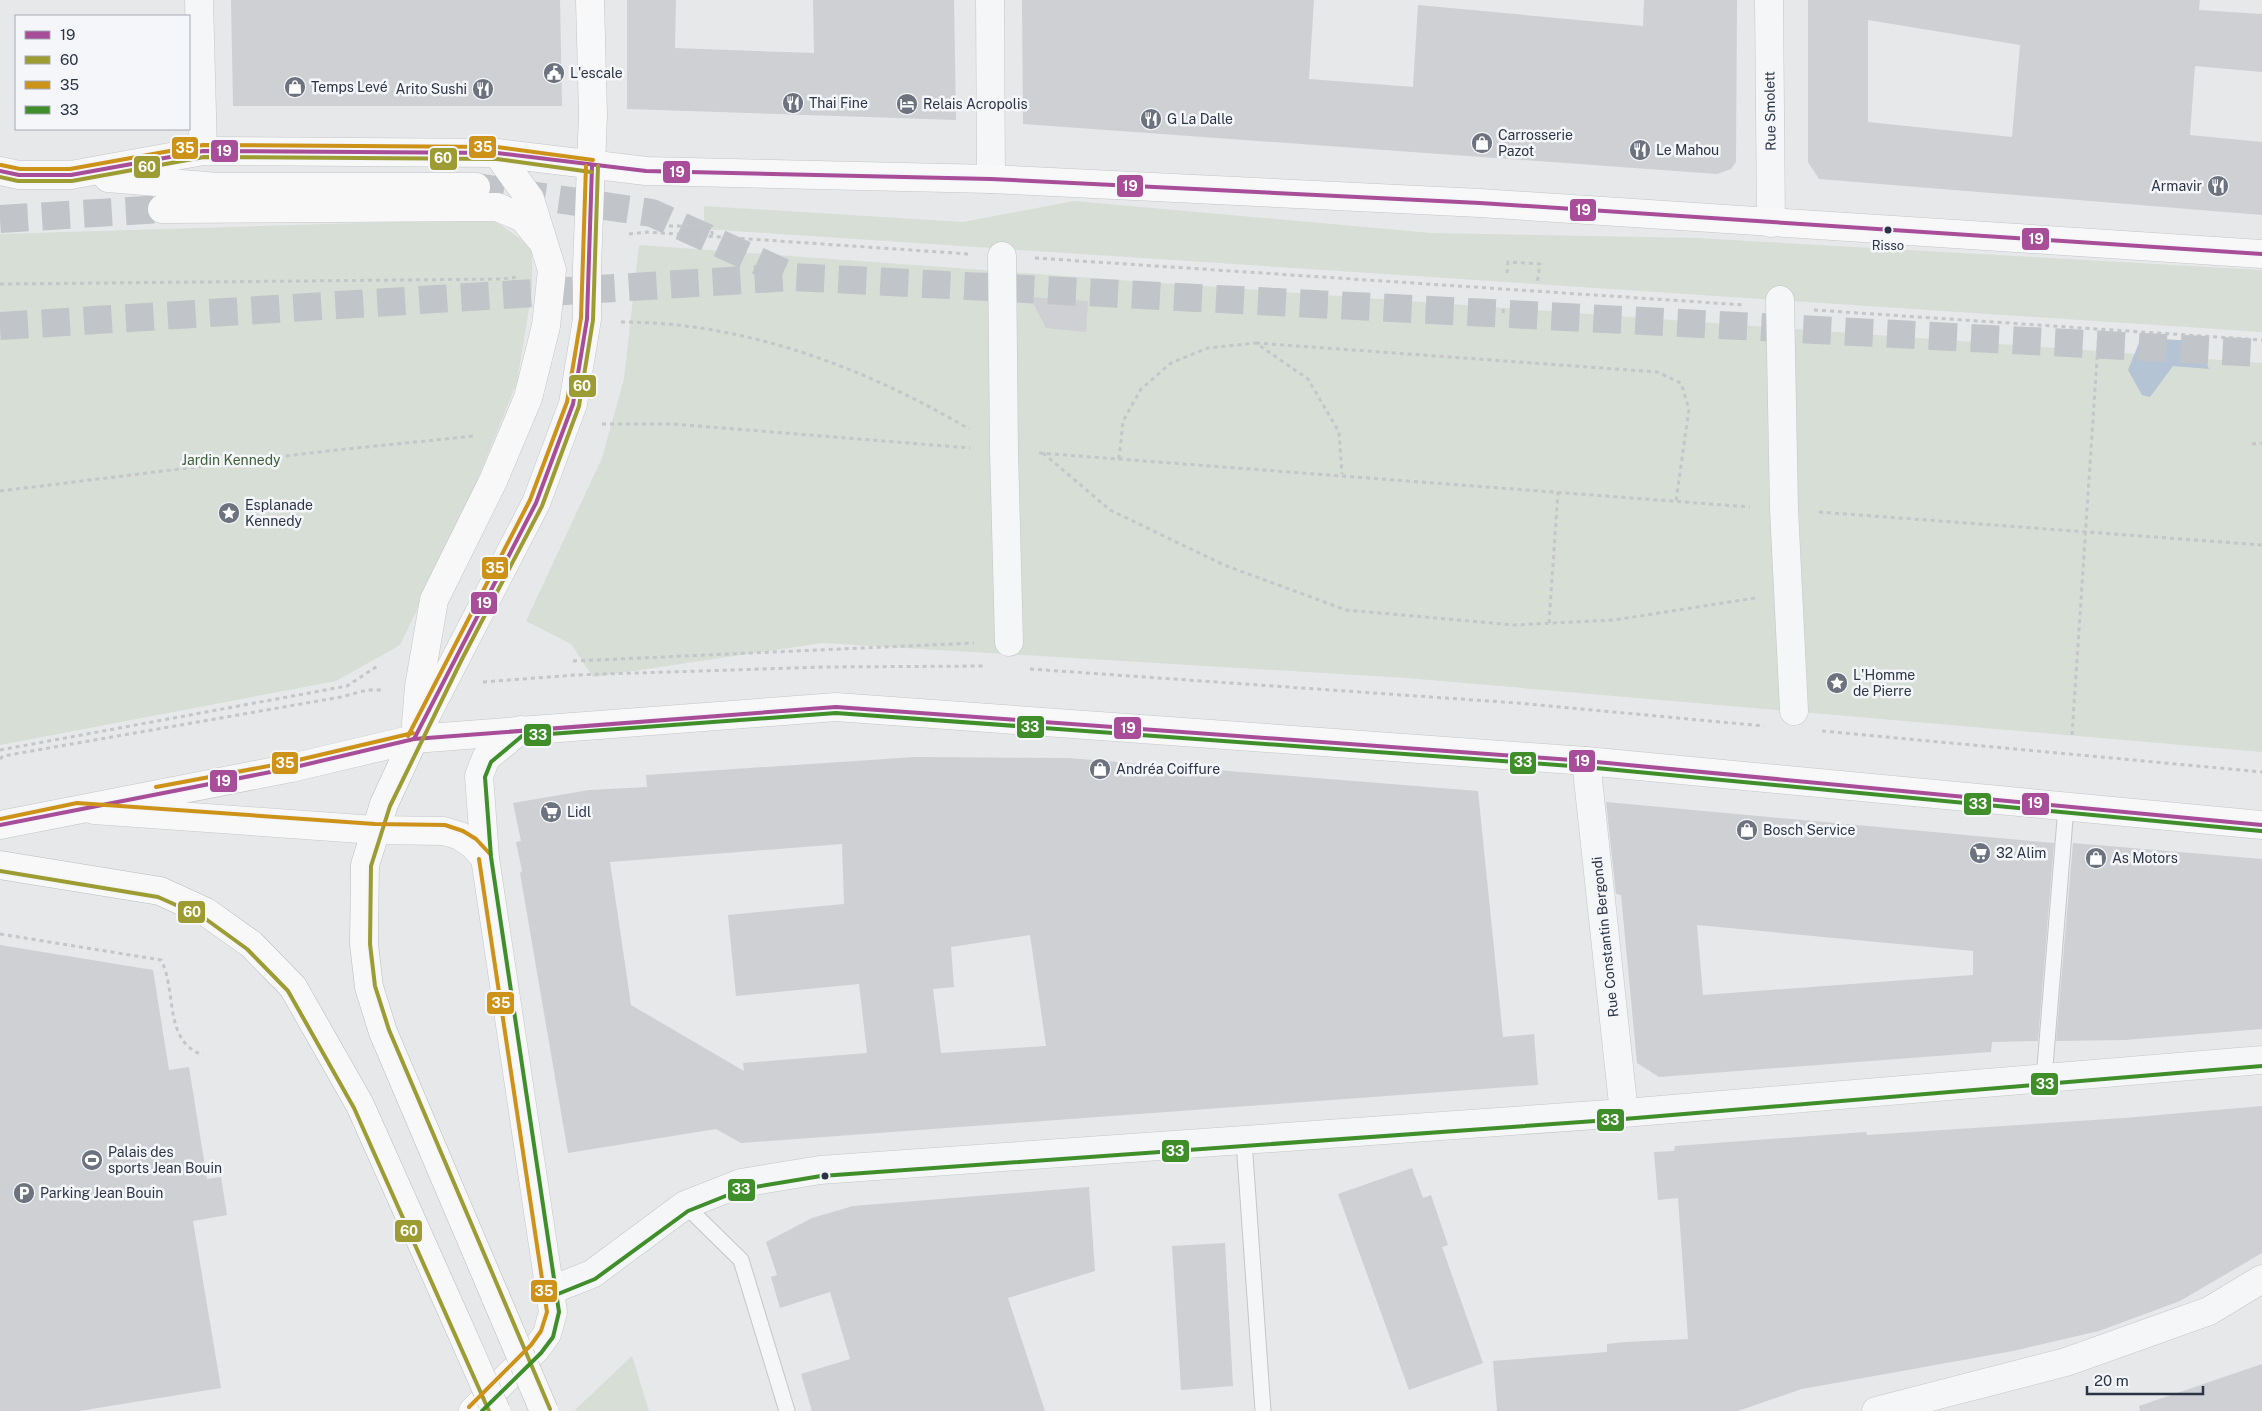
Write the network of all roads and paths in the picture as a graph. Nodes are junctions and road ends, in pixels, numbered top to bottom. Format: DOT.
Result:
graph roads {
  1 [pos="199,0"];
  2 [pos="590,0"];
  3 [pos="990,0"];
  4 [pos="1769,0"];
  5 [pos="203,151"];
  6 [pos="497,153"];
  7 [pos="592,166"];
  8 [pos="71,175"];
  9 [pos="6,176"];
  10 [pos="991,180"];
  11 [pos="476,186"];
  12 [pos="162,209"];
  13 [pos="1771,223"];
  14 [pos="669,226"];
  15 [pos="629,234"];
  16 [pos="712,236"];
  17 [pos="541,240"];
  18 [pos="2262,254"];
  19 [pos="1002,256"];
  20 [pos="552,270"];
  21 [pos="1507,273"];
  22 [pos="0,284"];
  23 [pos="1537,284"];
  24 [pos="1780,304"];
  25 [pos="1504,305"];
  26 [pos="1504,313"];
  27 [pos="619,322"];
  28 [pos="2099,329"];
  29 [pos="2262,340"];
  30 [pos="1256,343"];
  31 [pos="600,424"];
  32 [pos="476,436"];
  33 [pos="2262,443"];
  34 [pos="2252,444"];
  35 [pos="1004,450"];
  36 [pos="1043,454"];
  37 [pos="1119,459"];
  38 [pos="1342,474"];
  39 [pos="0,490"];
  40 [pos="1558,492"];
  41 [pos="1676,501"];
  42 [pos="1784,509"];
  43 [pos="2087,532"];
  44 [pos="2262,545"];
  45 [pos="1788,593"];
  46 [pos="1549,623"];
  47 [pos="1009,642"];
  48 [pos="573,662"];
  49 [pos="379,665"];
  50 [pos="988,666"];
  51 [pos="1023,668"];
  52 [pos="430,686"];
  53 [pos="1794,711"];
  54 [pos="1767,726"];
  55 [pos="520,730"];
  56 [pos="1816,731"];
  57 [pos="2072,736"];
  58 [pos="414,739"];
  59 [pos="0,750"];
  60 [pos="0,759"];
  61 [pos="1586,761"];
  62 [pos="2262,772"];
  63 [pos="2066,807"];
  64 [pos="77,809"];
  65 [pos="0,825"];
  66 [pos="2262,825"];
  67 [pos="375,830"];
  68 [pos="485,858"];
  69 [pos="0,865"];
  70 [pos="0,934"];
  71 [pos="203,1055"];
  72 [pos="2262,1060"];
  73 [pos="2044,1078"];
  74 [pos="1624,1113"];
  75 [pos="1244,1141"];
  76 [pos="685,1205"];
  77 [pos="2262,1279"];
  78 [pos="551,1290"];
  79 [pos="473,1411"];
  80 [pos="496,1411"];
  81 [pos="544,1411"];
  82 [pos="788,1411"];
  83 [pos="1263,1411"];
  84 [pos="1876,1411"];
  1 -- 5 [label="street"];
  2 -- 7 [label="main road"];
  3 -- 10 [label="street"];
  4 -- 13 [label="street, Rue Smolett"];
  5 -- 6 [label="main road"];
  5 -- 8 [label="main road"];
  6 -- 7 [label="main road"];
  6 -- 17 [label="main road"];
  7 -- 10 [label="main road"];
  7 -- 52 [label="main road"];
  8 -- 9 [label="main road"];
  8 -- 11 [label="main road"];
  10 -- 13 [label="main road"];
  12 -- 17 [label="main road"];
  13 -- 18 [label="main road"];
  14 -- 16 [label="path"];
  15 -- 16 [label="path"];
  16 -- 19 [label="path"];
  17 -- 20 [label="main road"];
  19 -- 24 [label="path"];
  19 -- 35 [label="street"];
  20 -- 22 [label="path"];
  20 -- 52 [label="main road"];
  21 -- 23 [label="path"];
  24 -- 28 [label="path"];
  24 -- 42 [label="street"];
  25 -- 26 [label="path"];
  27 -- 35 [label="path"];
  28 -- 29 [label="path"];
  28 -- 43 [label="path"];
  30 -- 37 [label="path"];
  30 -- 38 [label="path"];
  30 -- 41 [label="path"];
  31 -- 35 [label="path"];
  32 -- 39 [label="path"];
  33 -- 34 [label="path"];
  35 -- 36 [label="path"];
  35 -- 47 [label="street"];
  36 -- 37 [label="path"];
  36 -- 46 [label="path"];
  37 -- 40 [label="path"];
  40 -- 41 [label="path"];
  40 -- 46 [label="path"];
  41 -- 42 [label="path"];
  42 -- 43 [label="path"];
  42 -- 45 [label="street"];
  43 -- 44 [label="path"];
  43 -- 57 [label="path"];
  45 -- 46 [label="path"];
  45 -- 53 [label="street"];
  47 -- 48 [label="path"];
  49 -- 59 [label="path"];
  50 -- 52 [label="path"];
  51 -- 54 [label="path"];
  52 -- 58 [label="main road"];
  52 -- 60 [label="path"];
  55 -- 58 [label="main road"];
  55 -- 61 [label="main road"];
  55 -- 68 [label="main road"];
  56 -- 62 [label="path"];
  58 -- 64 [label="main road"];
  58 -- 67 [label="main road"];
  61 -- 63 [label="main road"];
  61 -- 74 [label="street, Rue Constantin Bergondi"];
  63 -- 66 [label="main road"];
  63 -- 73 [label="lane"];
  64 -- 65 [label="main road"];
  64 -- 67 [label="main road"];
  67 -- 68 [label="main road"];
  67 -- 81 [label="main road, bridge"];
  68 -- 78 [label="main road"];
  69 -- 80 [label="main road, bridge"];
  70 -- 71 [label="path"];
  72 -- 73 [label="street"];
  73 -- 74 [label="street"];
  74 -- 75 [label="street"];
  75 -- 76 [label="street"];
  75 -- 83 [label="lane"];
  76 -- 78 [label="street"];
  76 -- 82 [label="lane"];
  77 -- 84 [label="street"];
  78 -- 79 [label="main road"];
}
